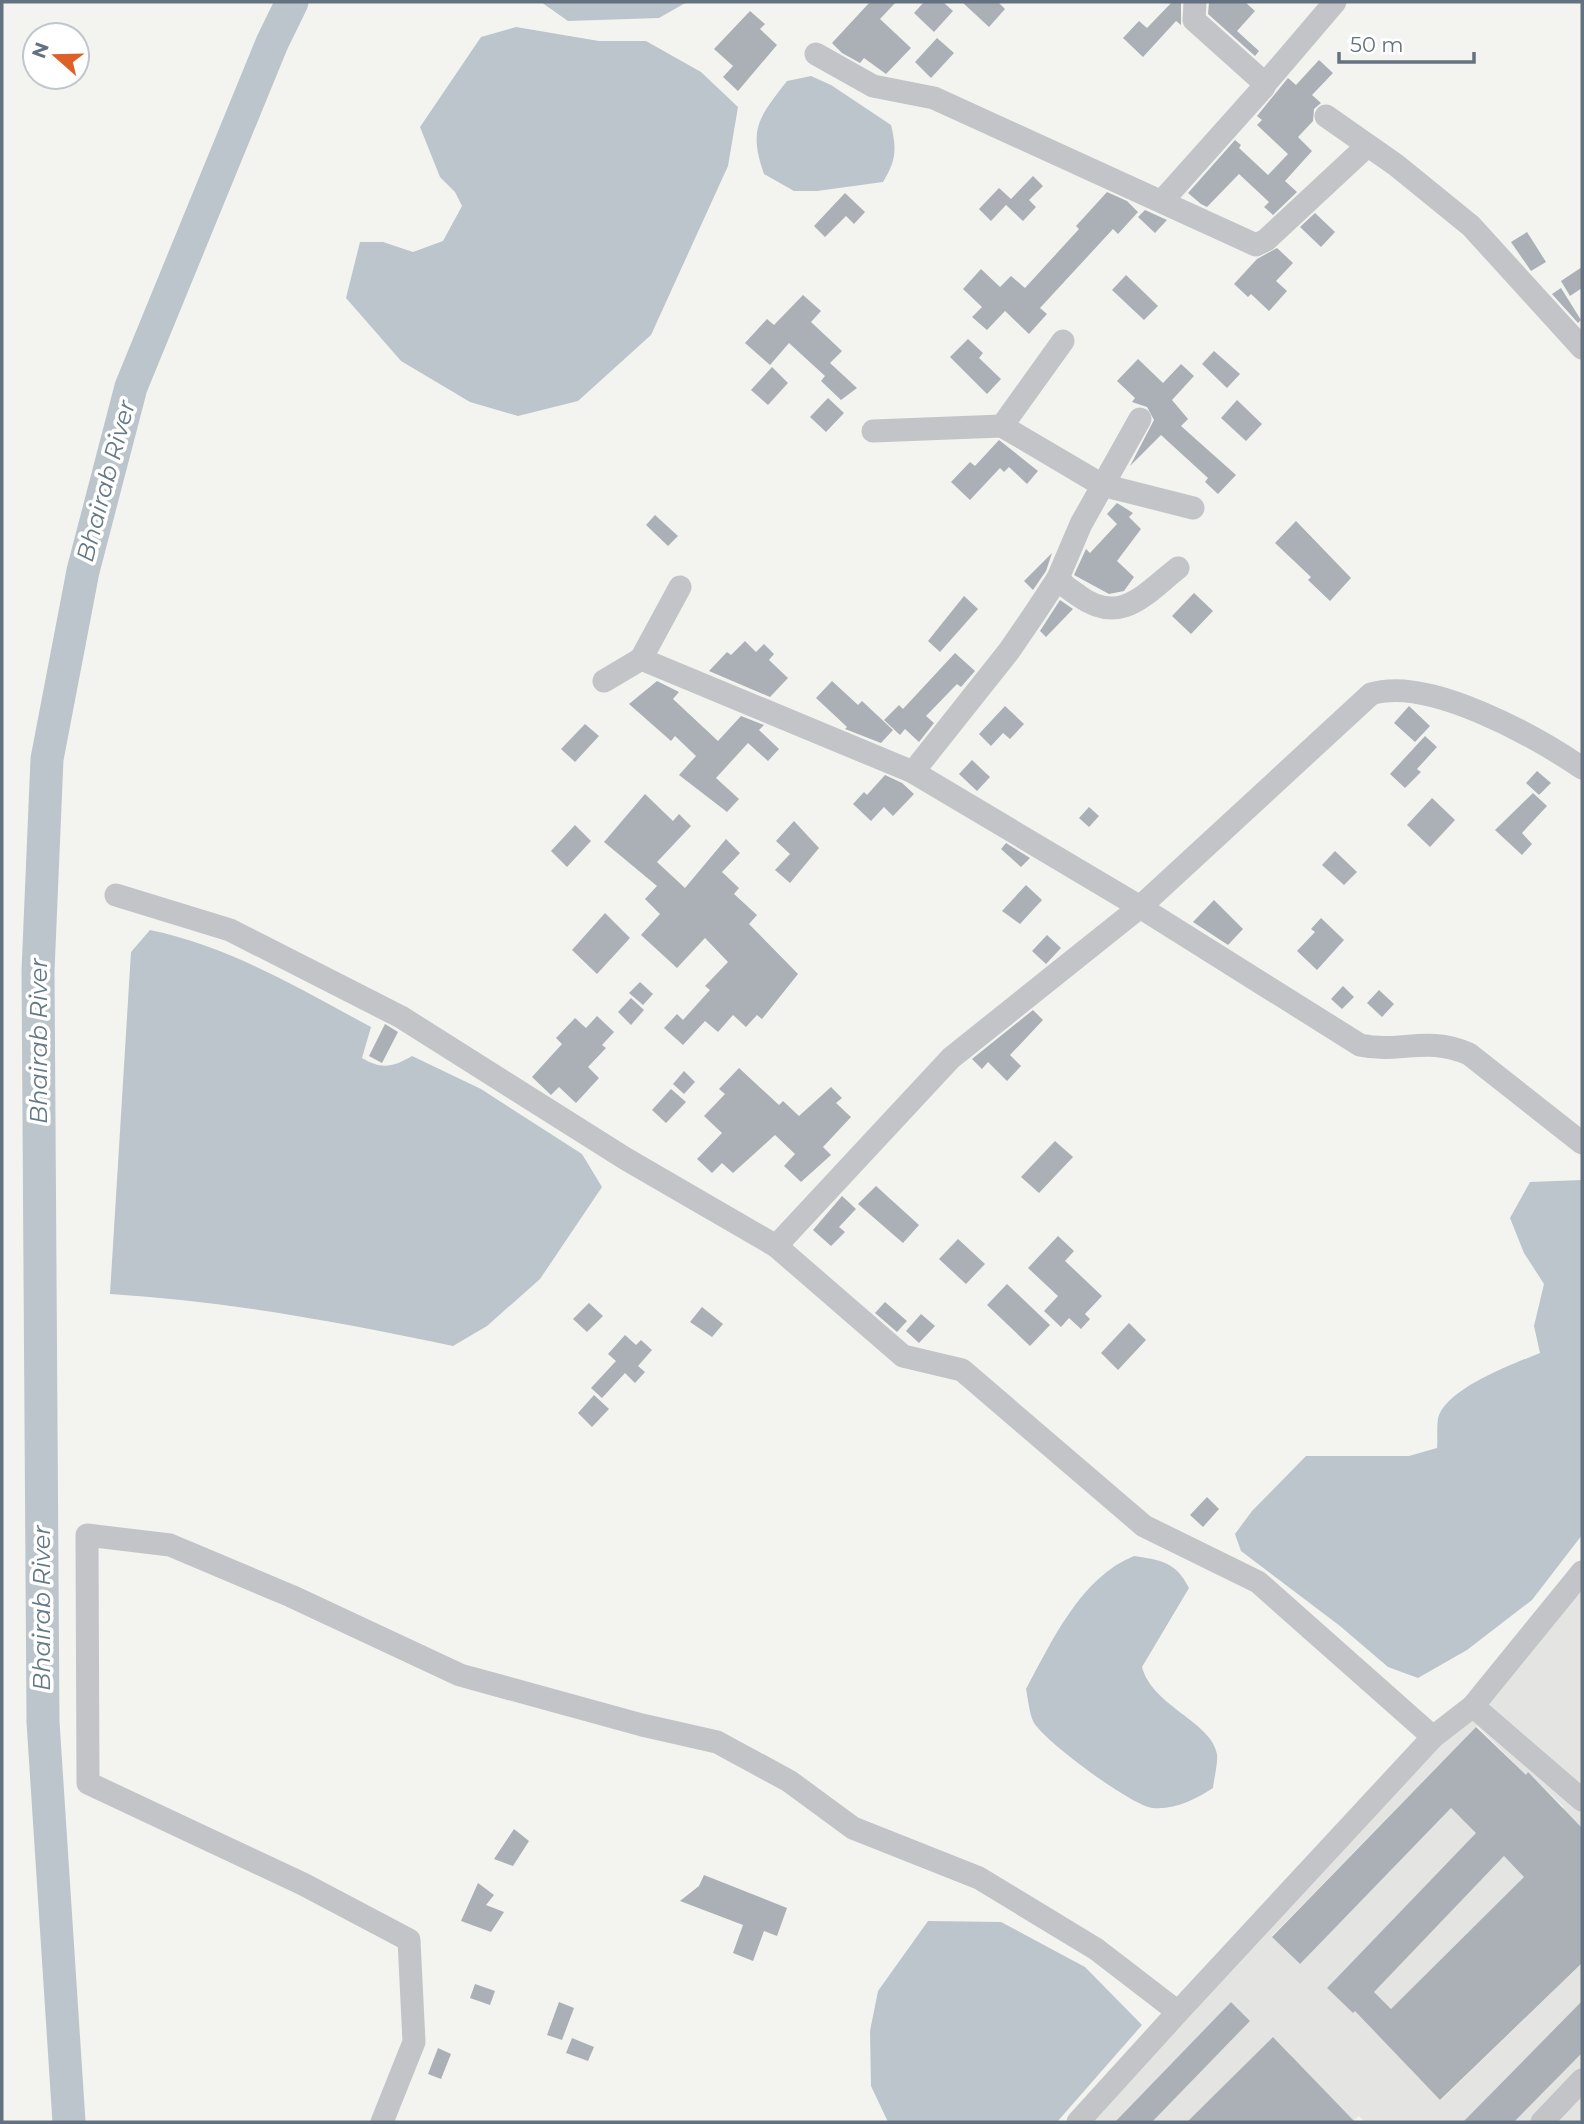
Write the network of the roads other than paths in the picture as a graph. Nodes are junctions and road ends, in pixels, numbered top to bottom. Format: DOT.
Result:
graph roads {
  1 [pos="1195,2"];
  2 [pos="1335,2"];
  3 [pos="816,54"];
  4 [pos="1265,84"];
  5 [pos="1326,116"];
  6 [pos="1366,146"];
  7 [pos="1163,201"];
  8 [pos="1063,341"];
  9 [pos="1582,348"];
  10 [pos="1140,419"];
  11 [pos="1002,426"];
  12 [pos="873,430"];
  13 [pos="1102,485"];
  14 [pos="1193,508"];
  15 [pos="1178,568"];
  16 [pos="1058,578"];
  17 [pos="680,587"];
  18 [pos="641,659"];
  19 [pos="604,681"];
  20 [pos="1582,768"];
  21 [pos="913,772"];
  22 [pos="116,895"];
  23 [pos="1140,907"];
  24 [pos="1582,1143"];
  25 [pos="776,1246"];
  26 [pos="1582,1572"];
  27 [pos="1473,1706"];
  28 [pos="1433,1737"];
  29 [pos="1582,1800"];
  30 [pos="1178,2012"];
  31 [pos="1582,2080"];
  32 [pos="382,2122"];
  33 [pos="1078,2122"];
  34 [pos="1542,2122"];
  1 -- 4 [label="street"];
  2 -- 4 [label="street"];
  3 -- 7 [label="street"];
  4 -- 7 [label="street"];
  5 -- 6 [label="street"];
  6 -- 7 [label="street"];
  6 -- 9 [label="street"];
  8 -- 11 [label="street"];
  10 -- 13 [label="street"];
  11 -- 12 [label="street"];
  11 -- 13 [label="street"];
  13 -- 14 [label="street"];
  13 -- 16 [label="street"];
  15 -- 16 [label="street"];
  16 -- 21 [label="street"];
  17 -- 18 [label="street"];
  18 -- 19 [label="street"];
  18 -- 21 [label="street"];
  20 -- 23 [label="street"];
  21 -- 23 [label="street"];
  22 -- 25 [label="street"];
  23 -- 24 [label="street"];
  23 -- 25 [label="street"];
  25 -- 28 [label="street"];
  26 -- 27 [label="street"];
  27 -- 28 [label="street"];
  27 -- 29 [label="street"];
  28 -- 30 [label="street"];
  30 -- 32 [label="street"];
  30 -- 33 [label="street"];
  31 -- 34 [label="street"];
}
